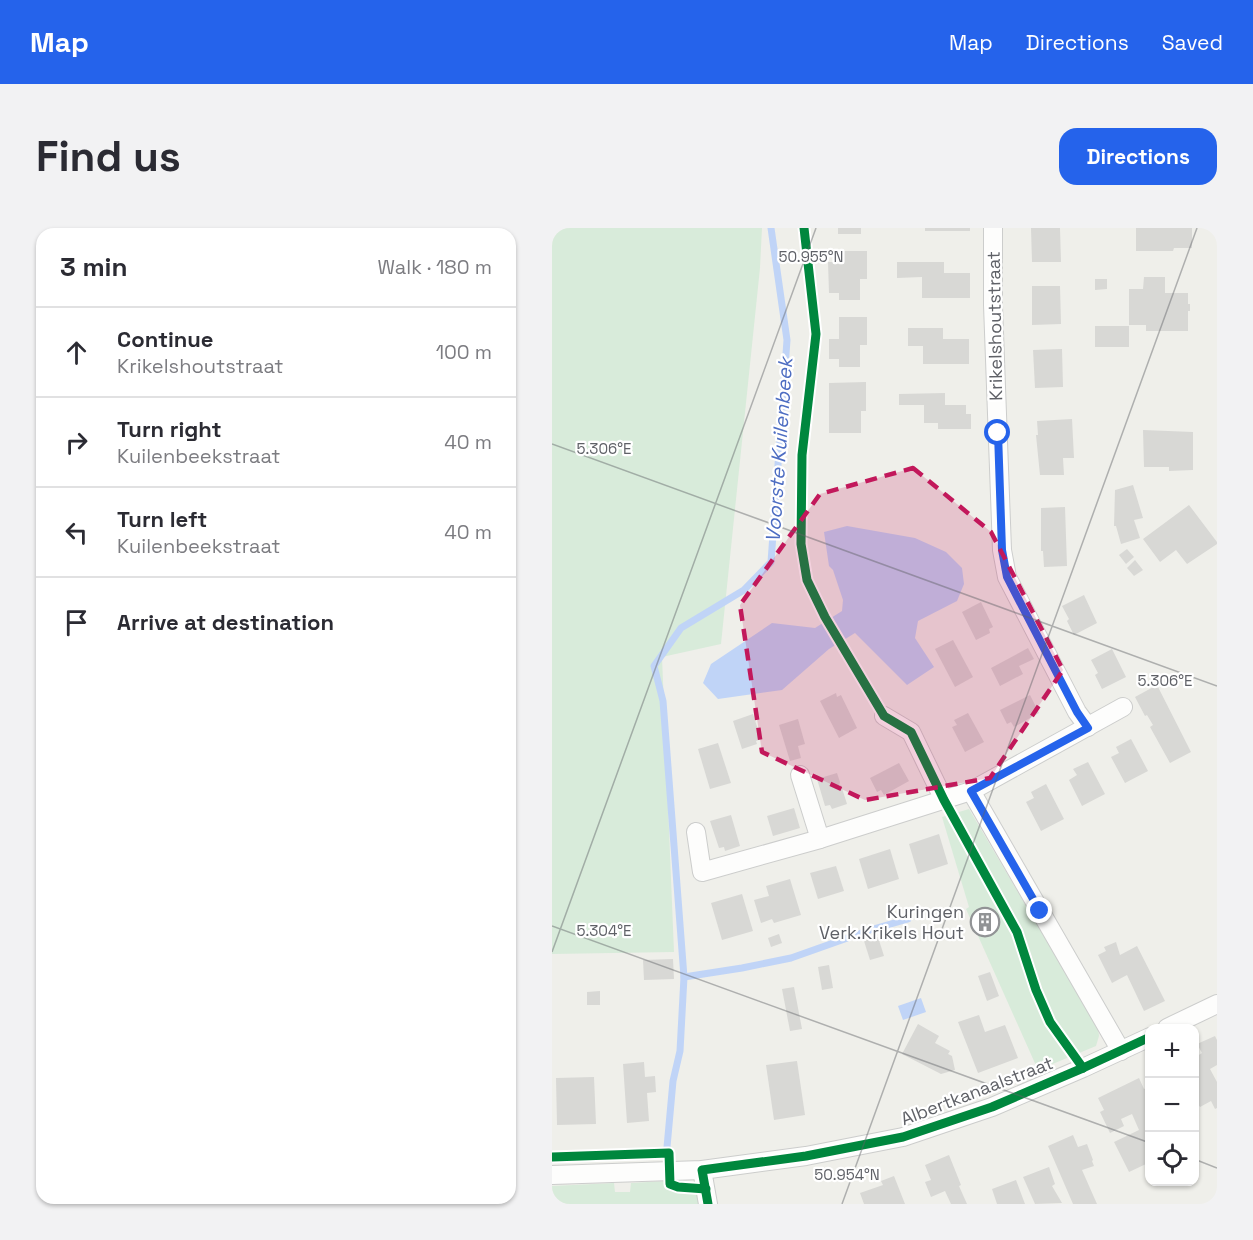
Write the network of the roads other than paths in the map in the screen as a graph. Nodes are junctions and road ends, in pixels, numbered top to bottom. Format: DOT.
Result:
graph roads {
  1 [pos="993,228"];
  2 [pos="1123,707"];
  3 [pos="884,716"];
  4 [pos="1088,728"];
  5 [pos="800,775"];
  6 [pos="971,791"];
  7 [pos="944,800"];
  8 [pos="696,832"];
  9 [pos="820,839"];
  10 [pos="1217,1004"];
  11 [pos="1177,1024"];
  12 [pos="1145,1039"];
  13 [pos="1121,1051"];
  14 [pos="702,1170"];
  15 [pos="552,1175"];
  16 [pos="708,1204"];
  1 -- 4 [label="street, Krikelshoutstraat"];
  2 -- 4 [label="street"];
  3 -- 7 [label="street"];
  4 -- 6 [label="street"];
  5 -- 9 [label="street"];
  6 -- 7 [label="street"];
  6 -- 13 [label="street"];
  7 -- 9 [label="street"];
  8 -- 9 [label="street"];
  10 -- 11 [label="street"];
  12 -- 13 [label="street, Albertkanaalstraat"];
  13 -- 14 [label="street, Albertkanaalstraat"];
  14 -- 15 [label="street, Albertkanaalstraat"];
  14 -- 16 [label="street"];
}
